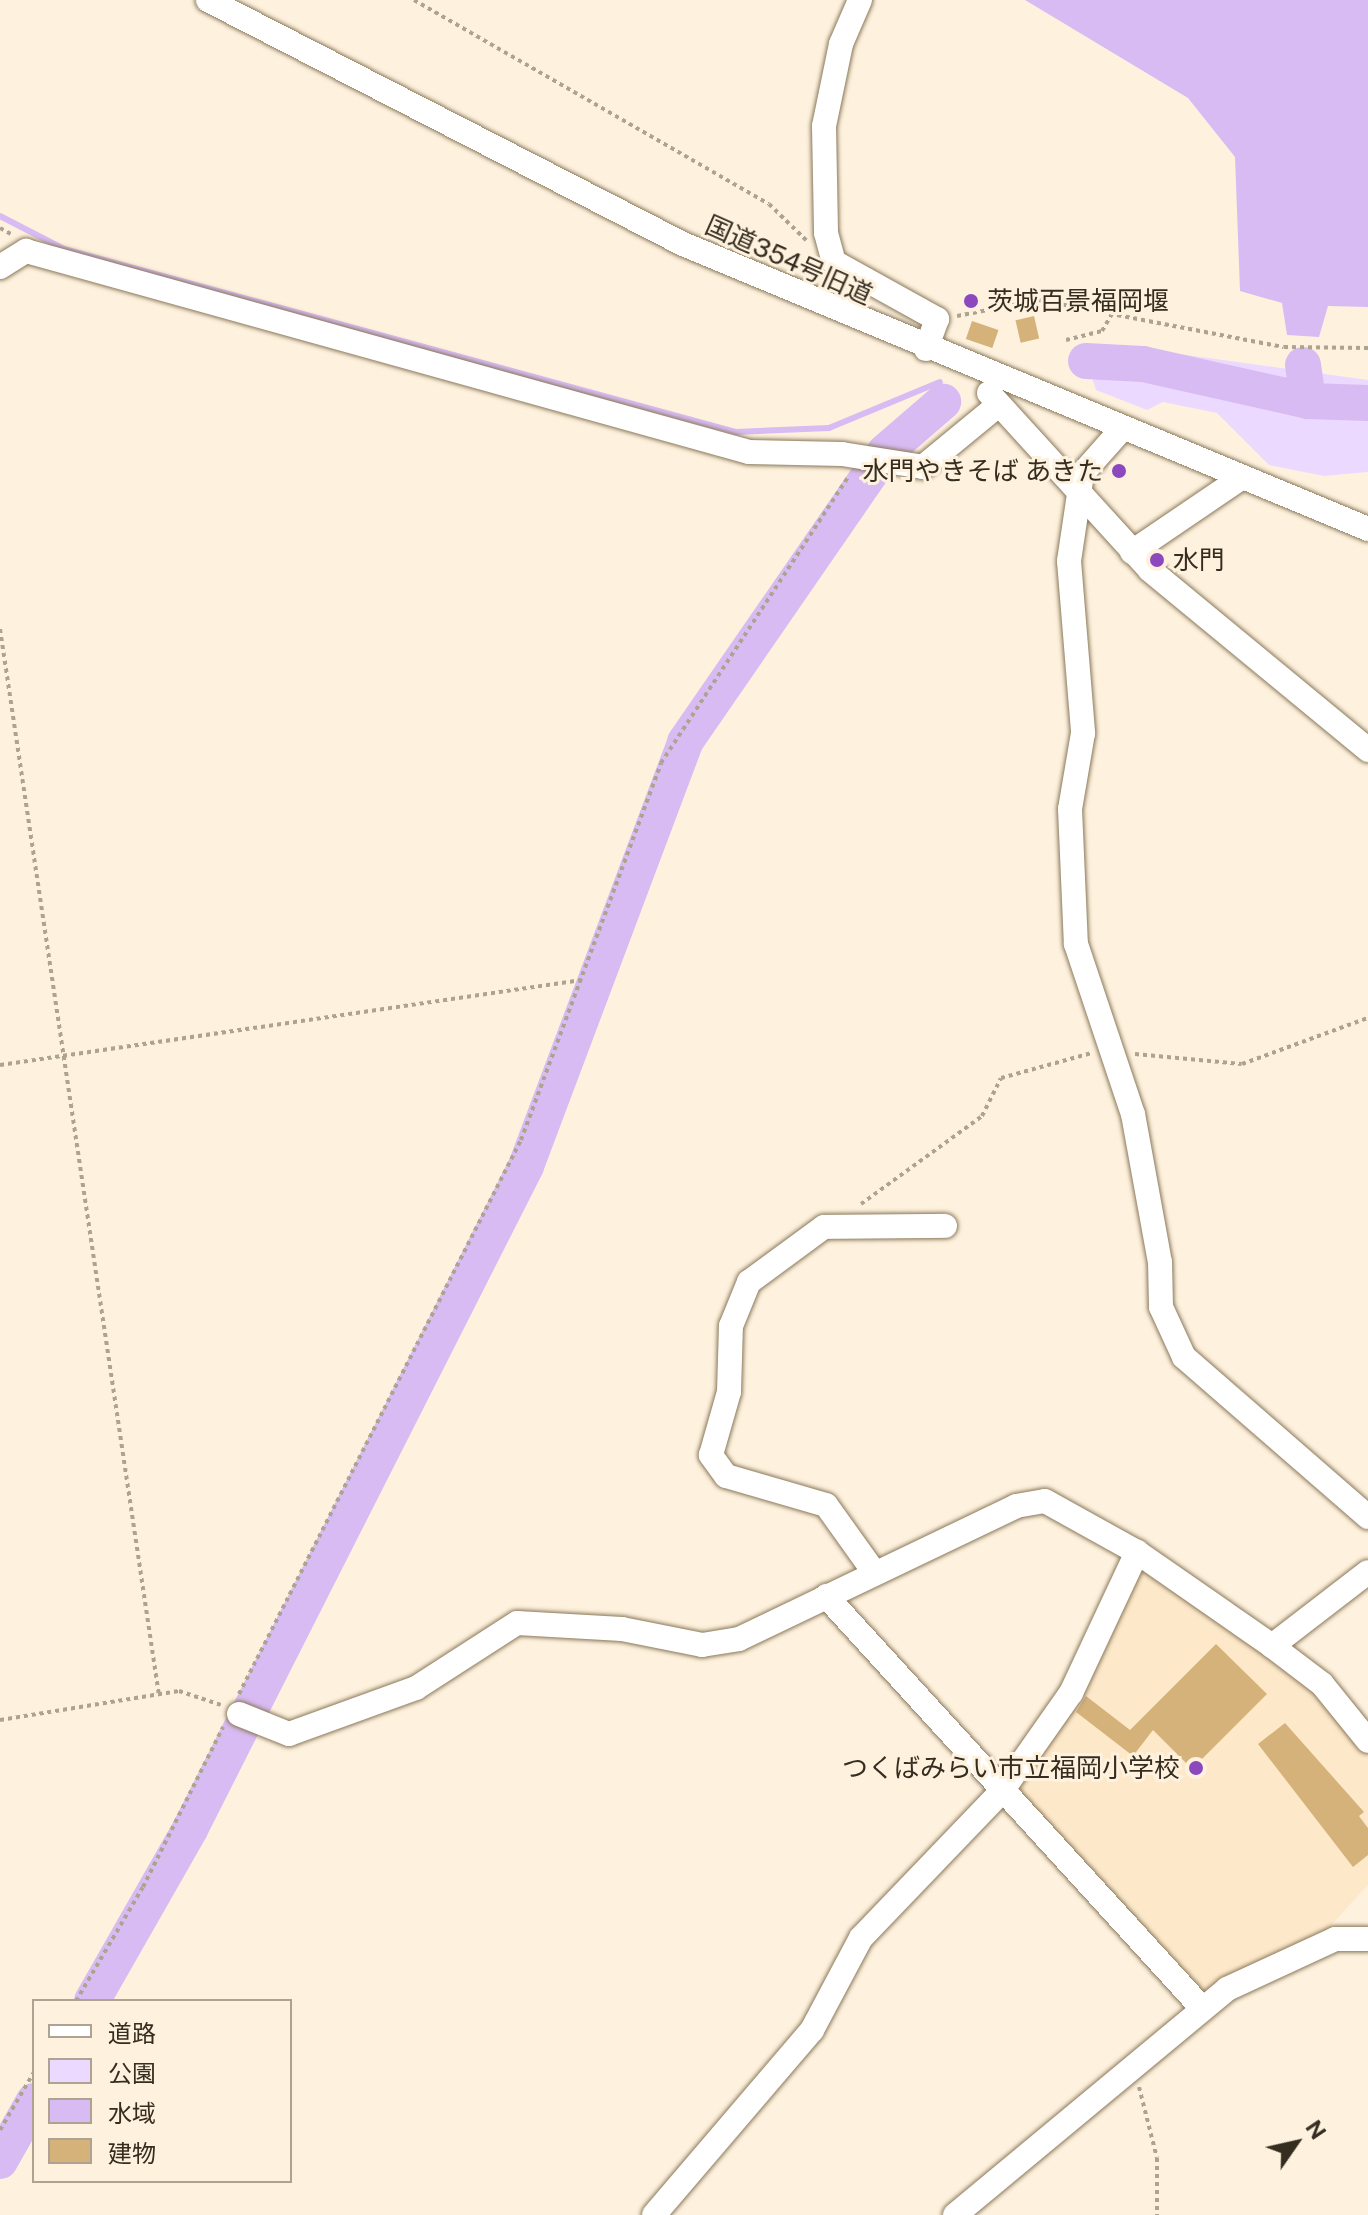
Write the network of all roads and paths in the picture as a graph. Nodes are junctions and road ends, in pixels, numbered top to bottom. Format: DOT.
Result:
graph roads {
  1 [pos="208,0"];
  2 [pos="414,0"];
  3 [pos="860,0"];
  4 [pos="834,262"];
  5 [pos="0,267"];
  6 [pos="1113,312"];
  7 [pos="937,319"];
  8 [pos="1066,340"];
  9 [pos="1368,348"];
  10 [pos="926,349"];
  11 [pos="982,372"];
  12 [pos="997,406"];
  13 [pos="1121,430"];
  14 [pos="865,457"];
  15 [pos="1241,478"];
  16 [pos="1083,501"];
  17 [pos="1368,529"];
  18 [pos="1132,552"];
  19 [pos="0,629"];
  20 [pos="1368,750"];
  21 [pos="582,980"];
  22 [pos="1368,1018"];
  23 [pos="1110,1048"];
  24 [pos="63,1056"];
  25 [pos="0,1065"];
  26 [pos="945,1226"];
  27 [pos="824,1227"];
  28 [pos="1368,1517"];
  29 [pos="1137,1552"];
  30 [pos="874,1572"];
  31 [pos="1368,1572"];
  32 [pos="826,1596"];
  33 [pos="1272,1646"];
  34 [pos="159,1695"];
  35 [pos="242,1715"];
  36 [pos="0,1720"];
  37 [pos="1368,1741"];
  38 [pos="1002,1791"];
  39 [pos="1367,1942"];
  40 [pos="77,1999"];
  41 [pos="1201,2007"];
  42 [pos="1131,2066"];
  43 [pos="32,2075"];
  44 [pos="0,2130"];
  45 [pos="654,2215"];
  46 [pos="955,2215"];
  47 [pos="1157,2215"];
  1 -- 10 [label="street, 国道354号旧道"];
  2 -- 4 [label="path"];
  3 -- 4 [label="street"];
  4 -- 7 [label="street"];
  5 -- 14 [label="street"];
  6 -- 7 [label="path"];
  6 -- 8 [label="path"];
  6 -- 9 [label="path"];
  7 -- 10 [label="street"];
  10 -- 11 [label="street, 国道354号旧道"];
  11 -- 12 [label="street"];
  11 -- 13 [label="street, 国道354号旧道"];
  12 -- 14 [label="street"];
  12 -- 16 [label="street"];
  13 -- 15 [label="street, 国道354号旧道"];
  13 -- 16 [label="street"];
  14 -- 21 [label="path"];
  15 -- 17 [label="street, 国道354号旧道"];
  15 -- 18 [label="street"];
  16 -- 18 [label="street"];
  16 -- 23 [label="street"];
  18 -- 20 [label="street"];
  19 -- 24 [label="path"];
  21 -- 24 [label="path"];
  21 -- 35 [label="path"];
  22 -- 23 [label="path"];
  23 -- 27 [label="path"];
  23 -- 28 [label="street"];
  24 -- 25 [label="path"];
  24 -- 34 [label="path"];
  26 -- 27 [label="street"];
  27 -- 30 [label="street"];
  29 -- 30 [label="street"];
  29 -- 33 [label="street"];
  29 -- 38 [label="street"];
  30 -- 32 [label="street"];
  31 -- 33 [label="street"];
  32 -- 35 [label="street"];
  32 -- 38 [label="street"];
  33 -- 37 [label="street"];
  34 -- 35 [label="path"];
  34 -- 36 [label="path"];
  35 -- 40 [label="path"];
  38 -- 41 [label="street"];
  38 -- 45 [label="street"];
  39 -- 41 [label="street"];
  41 -- 42 [label="street"];
  42 -- 46 [label="street"];
  42 -- 47 [label="path"];
  43 -- 44 [label="path"];
}
